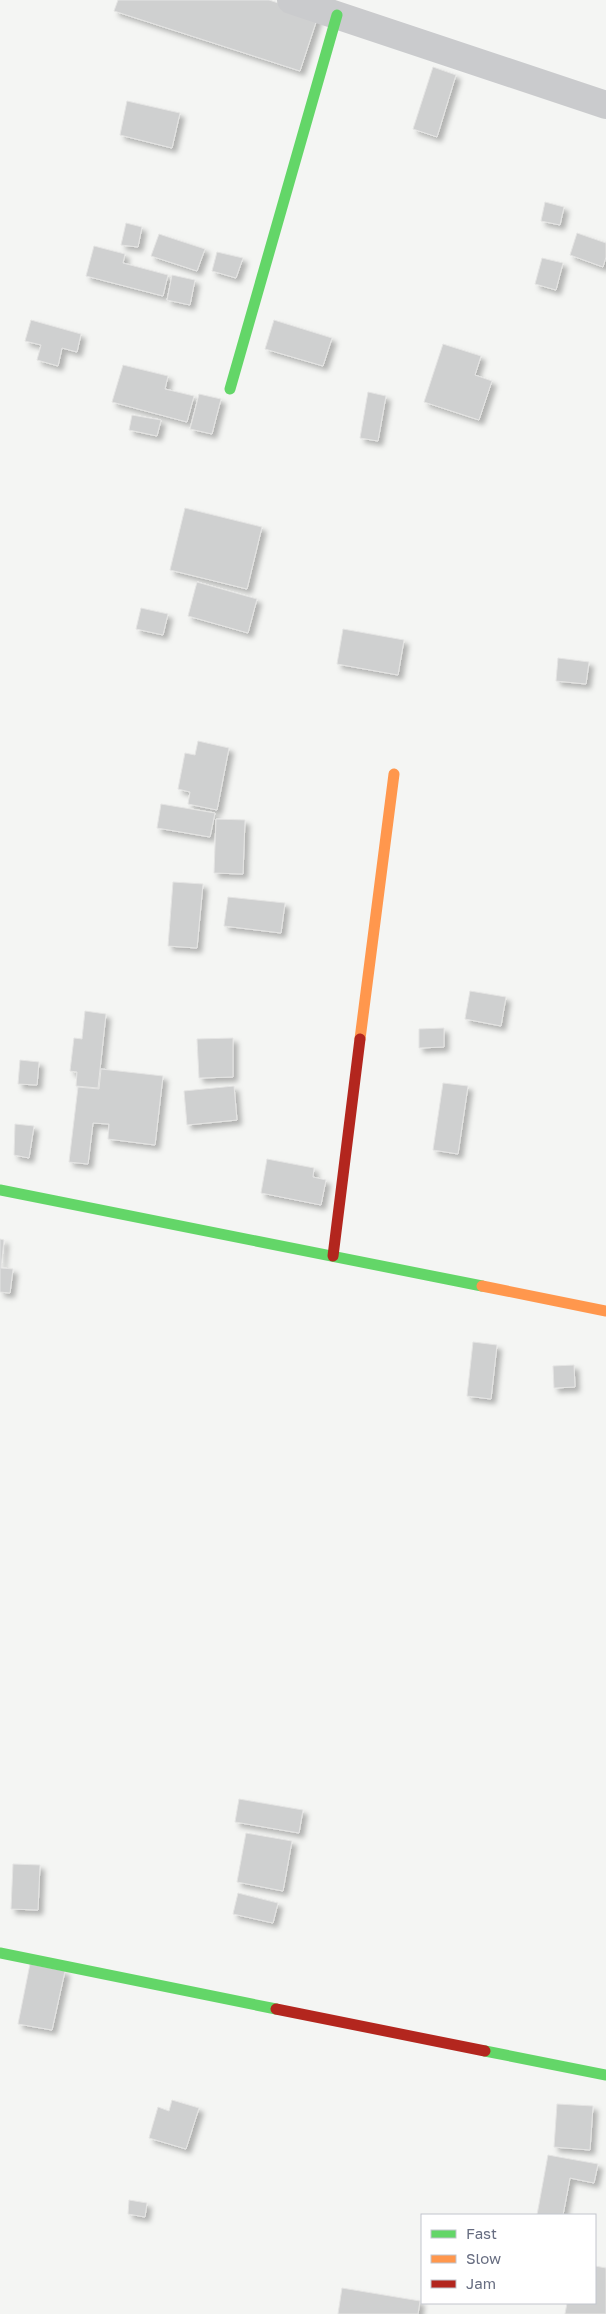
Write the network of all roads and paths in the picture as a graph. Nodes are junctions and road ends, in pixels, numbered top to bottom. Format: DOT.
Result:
graph roads {
  1 [pos="291,0"];
  2 [pos="338,15"];
  3 [pos="606,105"];
  4 [pos="230,389"];
  5 [pos="394,774"];
  6 [pos="0,1190"];
  7 [pos="333,1256"];
  8 [pos="606,1311"];
  9 [pos="0,1953"];
  10 [pos="606,2076"];
  1 -- 2 [label="street"];
  2 -- 3 [label="street"];
  2 -- 4 [label="street"];
  5 -- 7 [label="street"];
  6 -- 7 [label="street"];
  7 -- 8 [label="street"];
  9 -- 10 [label="street"];
}
